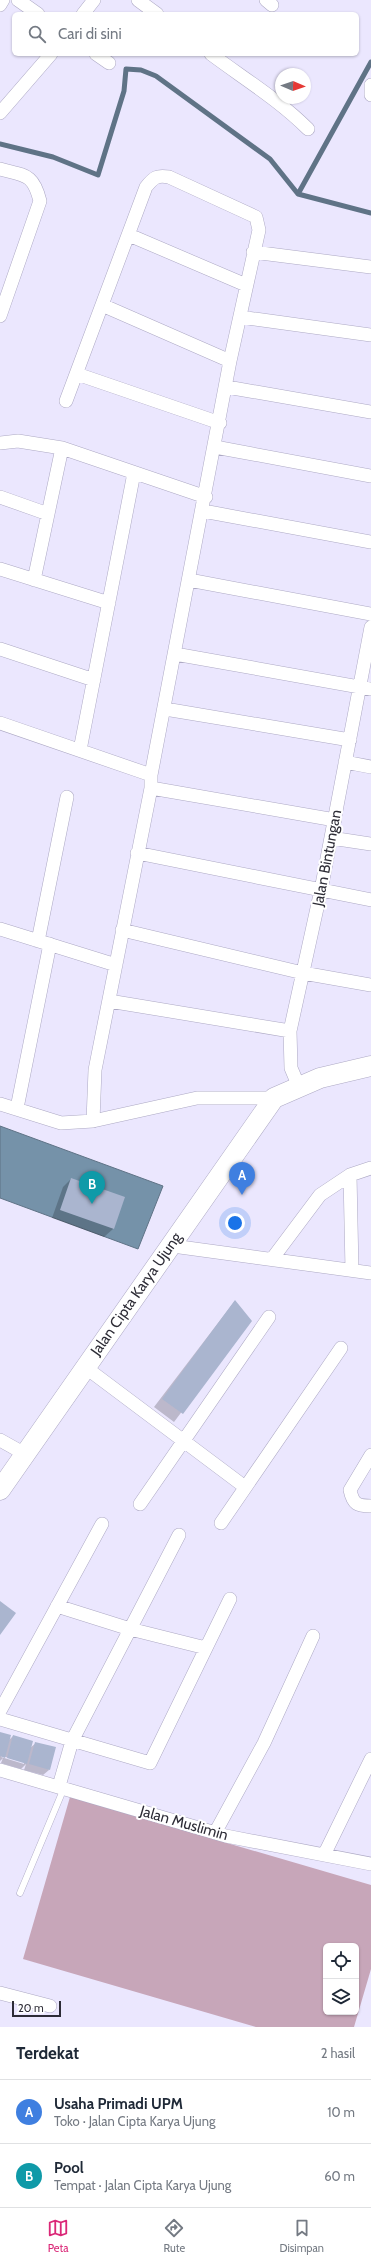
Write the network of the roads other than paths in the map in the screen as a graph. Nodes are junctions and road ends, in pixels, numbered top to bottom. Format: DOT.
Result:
graph roads {
  1 [pos="3,0"];
  2 [pos="18,0"];
  3 [pos="94,0"];
  4 [pos="138,0"];
  5 [pos="0,5"];
  6 [pos="35,12"];
  7 [pos="85,12"];
  8 [pos="154,12"];
  9 [pos="49,56"];
  10 [pos="99,56"];
  11 [pos="214,56"];
  12 [pos="109,63"];
  13 [pos="371,85"];
  14 [pos="371,95"];
  15 [pos="0,113"];
  16 [pos="308,129"];
  17 [pos="0,169"];
  18 [pos="129,235"];
  19 [pos="253,252"];
  20 [pos="371,267"];
  21 [pos="246,285"];
  22 [pos="102,306"];
  23 [pos="0,316"];
  24 [pos="240,317"];
  25 [pos="371,335"];
  26 [pos="230,361"];
  27 [pos="76,374"];
  28 [pos="227,386"];
  29 [pos="66,401"];
  30 [pos="371,412"];
  31 [pos="220,423"];
  32 [pos="0,443"];
  33 [pos="215,447"];
  34 [pos="62,448"];
  35 [pos="134,473"];
  36 [pos="371,476"];
  37 [pos="0,497"];
  38 [pos="206,497"];
  39 [pos="203,511"];
  40 [pos="48,514"];
  41 [pos="371,542"];
  42 [pos="0,569"];
  43 [pos="34,580"];
  44 [pos="189,580"];
  45 [pos="109,603"];
  46 [pos="371,614"];
  47 [pos="371,627"];
  48 [pos="0,649"];
  49 [pos="176,654"];
  50 [pos="94,680"];
  51 [pos="365,688"];
  52 [pos="165,709"];
  53 [pos="0,723"];
  54 [pos="350,740"];
  55 [pos="80,750"];
  56 [pos="345,762"];
  57 [pos="371,767"];
  58 [pos="151,781"];
  59 [pos="67,797"];
  60 [pos="334,820"];
  61 [pos="331,838"];
  62 [pos="371,844"];
  63 [pos="137,853"];
  64 [pos="321,890"];
  65 [pos="371,900"];
  66 [pos="0,929"];
  67 [pos="122,930"];
  68 [pos="44,943"];
  69 [pos="116,965"];
  70 [pos="303,973"];
  71 [pos="371,985"];
  72 [pos="109,1002"];
  73 [pos="290,1031"];
  74 [pos="371,1066"];
  75 [pos="299,1087"];
  76 [pos="274,1098"];
  77 [pos="0,1104"];
  78 [pos="17,1108"];
  79 [pos="93,1121"];
  80 [pos="371,1168"];
  81 [pos="350,1175"];
  82 [pos="180,1248"];
  83 [pos="272,1259"];
  84 [pos="352,1270"];
  85 [pos="371,1273"];
  86 [pos="269,1317"];
  87 [pos="341,1348"];
  88 [pos="85,1367"];
  89 [pos="0,1440"];
  90 [pos="183,1441"];
  91 [pos="25,1454"];
  92 [pos="371,1455"];
  93 [pos="244,1487"];
  94 [pos="0,1490"];
  95 [pos="140,1504"];
  96 [pos="371,1506"];
  97 [pos="102,1524"];
  98 [pos="221,1524"];
  99 [pos="179,1535"];
  100 [pos="230,1599"];
  101 [pos="57,1606"];
  102 [pos="130,1630"];
  103 [pos="313,1636"];
  104 [pos="206,1648"];
  105 [pos="0,1711"];
  106 [pos="0,1719"];
  107 [pos="72,1741"];
  108 [pos="371,1759"];
  109 [pos="0,1770"];
  110 [pos="62,1787"];
  111 [pos="215,1832"];
  112 [pos="324,1855"];
  113 [pos="371,1864"];
  114 [pos="20,1893"];
  115 [pos="0,1994"];
  116 [pos="50,2006"];
  1 -- 5 [label="street"];
  2 -- 6 [label="street"];
  3 -- 7 [label="street"];
  4 -- 8 [label="street"];
  9 -- 15 [label="street"];
  10 -- 12 [label="street"];
  11 -- 16 [label="street"];
  13 -- 14 [label="street"];
  17 -- 23 [label="street"];
  18 -- 19 [label="street"];
  18 -- 21 [label="street"];
  18 -- 22 [label="street"];
  19 -- 20 [label="street"];
  19 -- 21 [label="street"];
  21 -- 24 [label="street"];
  22 -- 26 [label="street"];
  22 -- 27 [label="street"];
  24 -- 25 [label="street"];
  24 -- 26 [label="street"];
  26 -- 28 [label="street"];
  27 -- 29 [label="street"];
  27 -- 31 [label="street"];
  28 -- 30 [label="street"];
  28 -- 31 [label="street"];
  31 -- 33 [label="street"];
  32 -- 34 [label="street"];
  33 -- 36 [label="street"];
  33 -- 38 [label="street"];
  34 -- 35 [label="street"];
  34 -- 40 [label="street"];
  35 -- 38 [label="street"];
  35 -- 45 [label="street"];
  37 -- 40 [label="street"];
  38 -- 39 [label="street"];
  39 -- 41 [label="street"];
  39 -- 44 [label="street"];
  40 -- 43 [label="street"];
  42 -- 43 [label="street"];
  43 -- 45 [label="street"];
  44 -- 46 [label="street"];
  44 -- 49 [label="street"];
  45 -- 50 [label="street"];
  47 -- 51 [label="street, Jalan Bintungan"];
  48 -- 50 [label="street"];
  49 -- 51 [label="street"];
  49 -- 52 [label="street"];
  50 -- 55 [label="street"];
  51 -- 54 [label="street, Jalan Bintungan"];
  52 -- 54 [label="street"];
  52 -- 58 [label="street"];
  53 -- 55 [label="street"];
  54 -- 56 [label="street, Jalan Bintungan"];
  55 -- 58 [label="street"];
  56 -- 57 [label="street"];
  56 -- 60 [label="street, Jalan Bintungan"];
  58 -- 60 [label="street"];
  58 -- 63 [label="street"];
  59 -- 68 [label="street"];
  60 -- 61 [label="street, Jalan Bintungan"];
  61 -- 62 [label="street"];
  61 -- 64 [label="street, Jalan Bintungan"];
  63 -- 64 [label="street"];
  63 -- 67 [label="street"];
  64 -- 65 [label="street"];
  64 -- 70 [label="street, Jalan Bintungan"];
  66 -- 68 [label="street"];
  67 -- 69 [label="street"];
  67 -- 70 [label="street"];
  68 -- 69 [label="street"];
  68 -- 78 [label="street"];
  69 -- 72 [label="street"];
  70 -- 71 [label="street"];
  70 -- 73 [label="street, Jalan Bintungan"];
  72 -- 73 [label="street"];
  72 -- 79 [label="street"];
  73 -- 75 [label="street, Jalan Bintungan"];
  74 -- 75 [label="main road"];
  75 -- 76 [label="main road"];
  76 -- 79 [label="street"];
  76 -- 88 [label="main road, Jalan Cipta Karya Ujung"];
  77 -- 78 [label="street"];
  78 -- 79 [label="street"];
  80 -- 81 [label="street"];
  81 -- 83 [label="street"];
  81 -- 84 [label="street"];
  82 -- 83 [label="street"];
  83 -- 84 [label="street"];
  84 -- 85 [label="street"];
  86 -- 90 [label="street"];
  87 -- 93 [label="street"];
  88 -- 90 [label="street"];
  88 -- 91 [label="main road, Jalan Cipta Karya Ujung"];
  89 -- 91 [label="street"];
  90 -- 93 [label="street"];
  90 -- 95 [label="street"];
  91 -- 94 [label="main road, Jalan Cipta Karya Ujung"];
  92 -- 96 [label="street"];
  93 -- 98 [label="street"];
  97 -- 101 [label="street"];
  99 -- 102 [label="street"];
  100 -- 104 [label="street"];
  101 -- 102 [label="street"];
  101 -- 105 [label="street"];
  102 -- 104 [label="street"];
  102 -- 107 [label="street"];
  103 -- 111 [label="street"];
  104 -- 107 [label="street"];
  106 -- 107 [label="street"];
  107 -- 110 [label="street"];
  108 -- 112 [label="street"];
  109 -- 110 [label="street, Jalan Muslimin"];
  110 -- 111 [label="street, Jalan Muslimin"];
  110 -- 114 [label="lane"];
  111 -- 112 [label="street, Jalan Muslimin"];
  112 -- 113 [label="street, Jalan Muslimin"];
  115 -- 116 [label="street"];
}
